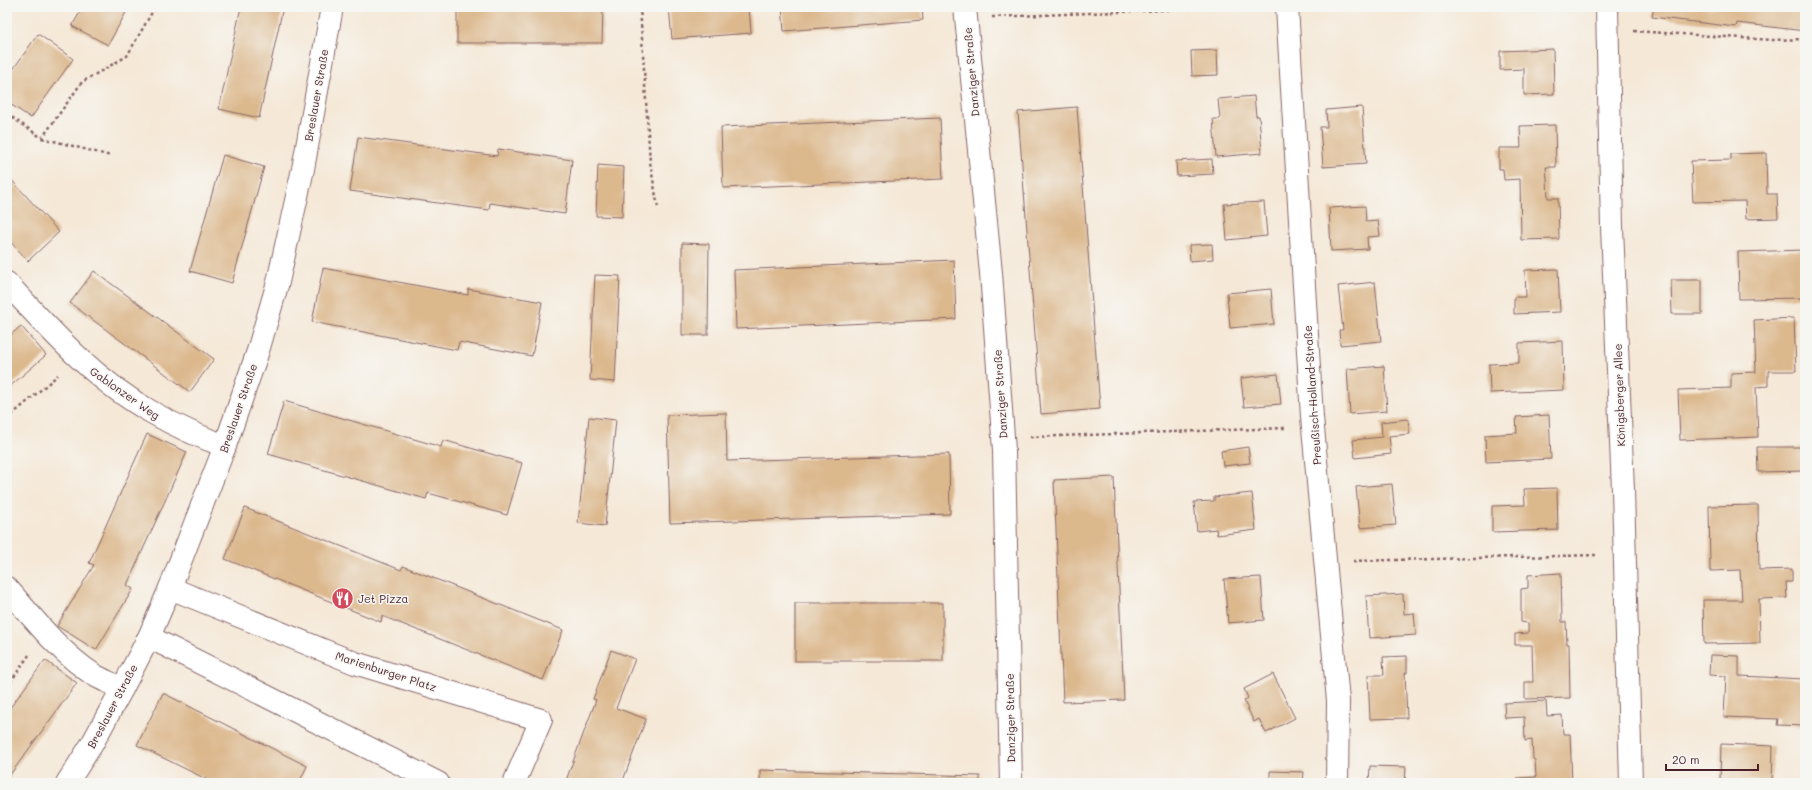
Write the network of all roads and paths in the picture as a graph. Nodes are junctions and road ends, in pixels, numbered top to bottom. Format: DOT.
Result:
graph roads {
  1 [pos="155,7"];
  2 [pos="332,7"];
  3 [pos="640,7"];
  4 [pos="1239,7"];
  5 [pos="1364,7"];
  6 [pos="1607,7"];
  7 [pos="1287,9"];
  8 [pos="965,12"];
  9 [pos="1642,31"];
  10 [pos="1805,39"];
  11 [pos="7,114"];
  12 [pos="42,138"];
  13 [pos="111,156"];
  14 [pos="658,208"];
  15 [pos="7,284"];
  16 [pos="78,358"];
  17 [pos="7,419"];
  18 [pos="1314,427"];
  19 [pos="1003,438"];
  20 [pos="225,446"];
  21 [pos="1624,554"];
  22 [pos="1326,561"];
  23 [pos="7,588"];
  24 [pos="170,588"];
  25 [pos="148,637"];
  26 [pos="51,639"];
  27 [pos="7,687"];
  28 [pos="122,689"];
  29 [pos="67,783"];
  30 [pos="438,783"];
  31 [pos="514,783"];
  32 [pos="1011,783"];
  33 [pos="1337,783"];
  34 [pos="1631,783"];
  1 -- 12 [label="path"];
  2 -- 20 [label="street, Breslauer Straße"];
  3 -- 14 [label="path"];
  4 -- 8 [label="path"];
  5 -- 7 [label="path"];
  6 -- 21 [label="street, Königsberger Allee"];
  7 -- 18 [label="street, Preußisch-Holland-Straße"];
  8 -- 19 [label="street, Danziger Straße"];
  9 -- 10 [label="path"];
  11 -- 12 [label="path"];
  12 -- 13 [label="path"];
  15 -- 16 [label="street, Gablonzer Weg"];
  16 -- 17 [label="path"];
  16 -- 20 [label="street, Gablonzer Weg"];
  18 -- 19 [label="path"];
  18 -- 22 [label="street, Preußisch-Holland-Straße"];
  19 -- 32 [label="street, Danziger Straße"];
  20 -- 24 [label="street, Breslauer Straße"];
  21 -- 22 [label="path"];
  21 -- 34 [label="street, Königsberger Allee"];
  22 -- 33 [label="street, Preußisch-Holland-Straße"];
  23 -- 26 [label="street"];
  24 -- 25 [label="street, Breslauer Straße"];
  24 -- 31 [label="street, Marienburger Platz"];
  25 -- 28 [label="street, Breslauer Straße"];
  25 -- 30 [label="street"];
  26 -- 27 [label="path"];
  26 -- 28 [label="street"];
  28 -- 29 [label="street, Breslauer Straße"];
}
